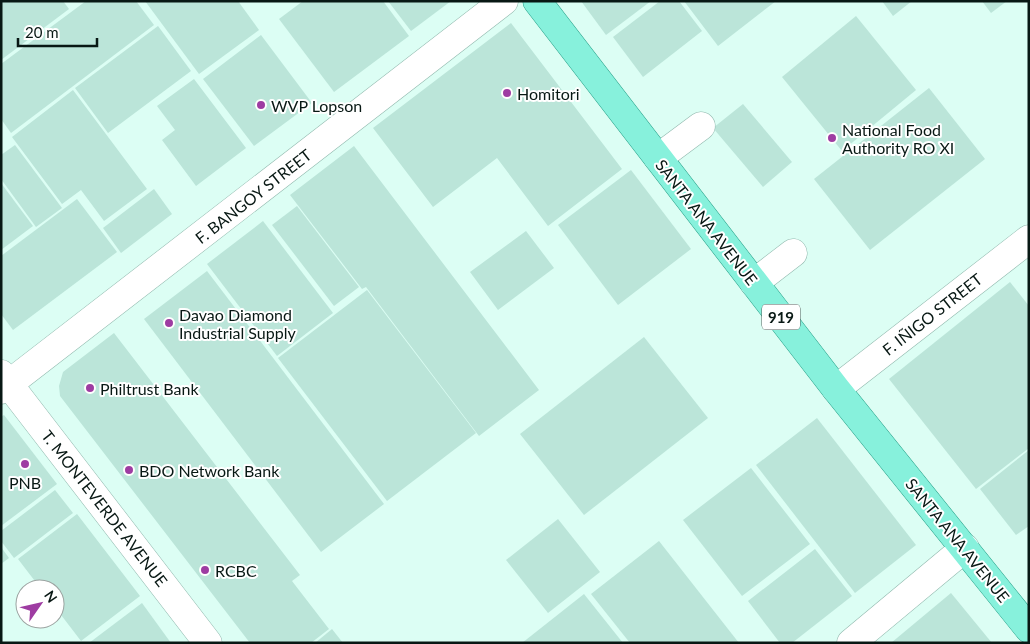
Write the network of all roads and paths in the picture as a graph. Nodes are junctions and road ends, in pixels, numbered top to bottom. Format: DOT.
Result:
graph roads {
  1 [pos="504,1"];
  2 [pos="537,1"];
  3 [pos="701,126"];
  4 [pos="658,158"];
  5 [pos="1029,240"];
  6 [pos="793,253"];
  7 [pos="754,283"];
  8 [pos="4,382"];
  9 [pos="836,388"];
  10 [pos="965,548"];
  11 [pos="1029,629"];
  12 [pos="208,643"];
  13 [pos="851,643"];
  1 -- 8 [label="street, F. BANGOY STREET"];
  2 -- 4 [label="main road, SANTA ANA AVENUE / 919"];
  3 -- 4 [label="street"];
  4 -- 7 [label="main road, SANTA ANA AVENUE / 919"];
  5 -- 9 [label="street, F. IÑIGO STREET"];
  6 -- 7 [label="street"];
  7 -- 9 [label="main road, SANTA ANA AVENUE / 919"];
  8 -- 12 [label="street, T. MONTEVERDE AVENUE"];
  9 -- 10 [label="main road, SANTA ANA AVENUE / 919"];
  10 -- 11 [label="main road, SANTA ANA AVENUE / 919"];
  10 -- 13 [label="street"];
}
